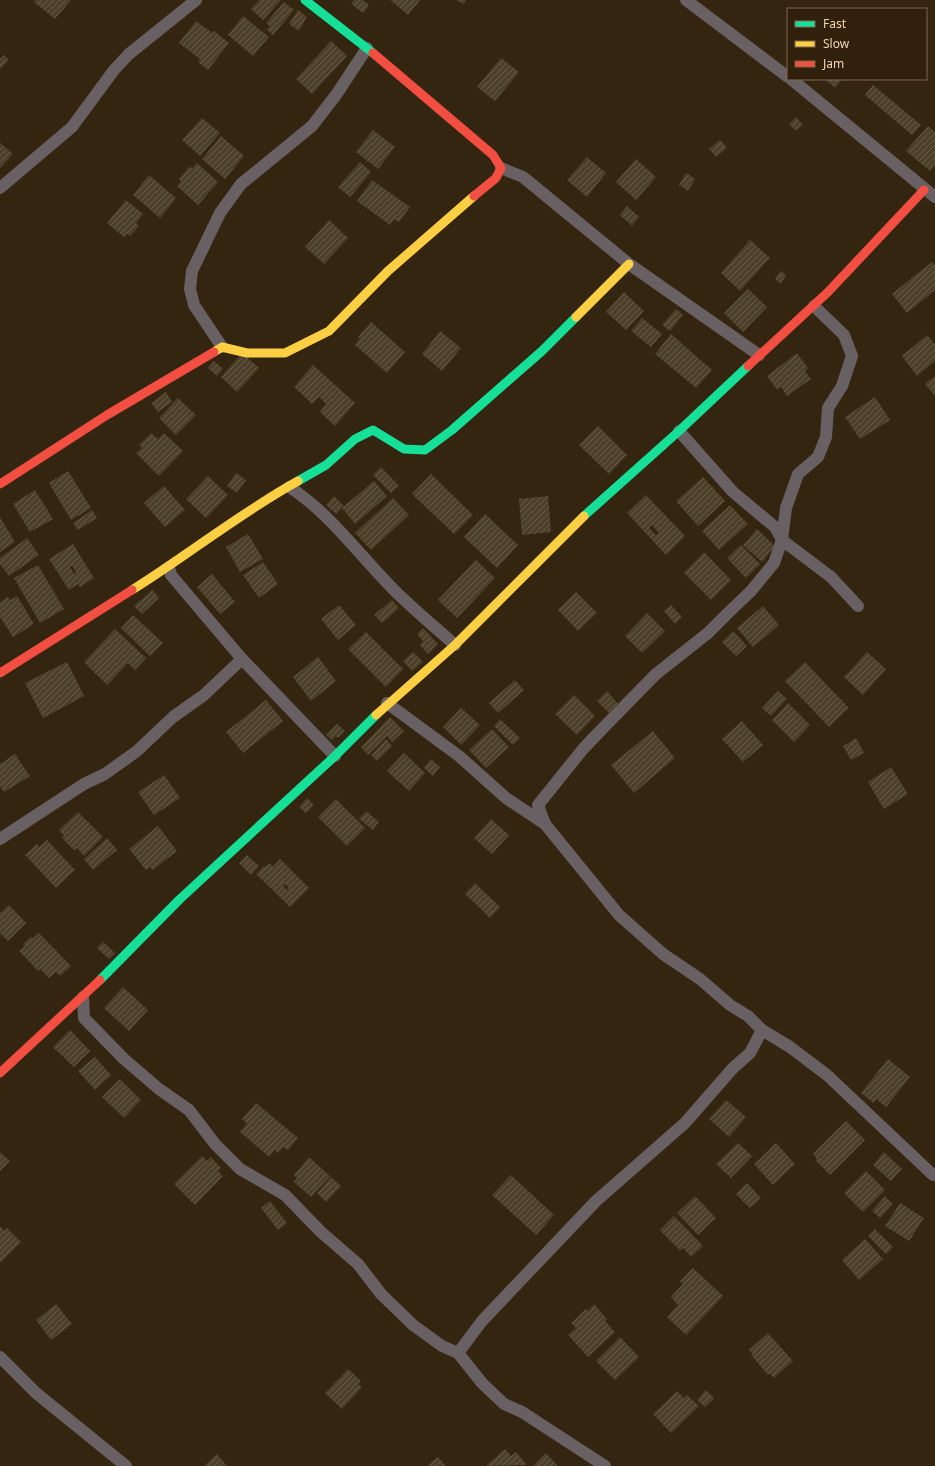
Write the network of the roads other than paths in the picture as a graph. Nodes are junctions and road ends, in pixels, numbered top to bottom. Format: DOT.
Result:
graph roads {
  1 [pos="196,0"];
  2 [pos="306,0"];
  3 [pos="686,0"];
  4 [pos="367,48"];
  5 [pos="787,76"];
  6 [pos="792,80"];
  7 [pos="501,168"];
  8 [pos="0,188"];
  9 [pos="924,190"];
  10 [pos="935,197"];
  11 [pos="629,264"];
  12 [pos="814,306"];
  13 [pos="222,347"];
  14 [pos="759,355"];
  15 [pos="680,431"];
  16 [pos="0,484"];
  17 [pos="289,487"];
  18 [pos="782,540"];
  19 [pos="169,567"];
  20 [pos="858,606"];
  21 [pos="455,645"];
  22 [pos="242,659"];
  23 [pos="0,673"];
  24 [pos="387,703"];
  25 [pos="335,756"];
  26 [pos="544,824"];
  27 [pos="0,839"];
  28 [pos="83,997"];
  29 [pos="762,1030"];
  30 [pos="0,1073"];
  31 [pos="933,1176"];
  32 [pos="458,1353"];
  33 [pos="0,1357"];
  34 [pos="126,1466"];
  35 [pos="605,1466"];
  1 -- 8 [label="street"];
  2 -- 4 [label="street"];
  3 -- 5 [label="street"];
  4 -- 7 [label="street"];
  4 -- 13 [label="street"];
  6 -- 9 [label="street"];
  7 -- 11 [label="street"];
  7 -- 13 [label="street"];
  9 -- 10 [label="street"];
  9 -- 12 [label="street"];
  11 -- 14 [label="street"];
  11 -- 17 [label="street"];
  12 -- 14 [label="street"];
  12 -- 18 [label="street"];
  13 -- 16 [label="street"];
  14 -- 15 [label="street"];
  15 -- 18 [label="street"];
  15 -- 21 [label="street"];
  17 -- 19 [label="street"];
  17 -- 21 [label="street"];
  18 -- 20 [label="street"];
  18 -- 26 [label="street"];
  19 -- 22 [label="street"];
  19 -- 23 [label="street"];
  21 -- 24 [label="street"];
  22 -- 25 [label="street"];
  22 -- 27 [label="street"];
  24 -- 25 [label="street"];
  24 -- 26 [label="street"];
  25 -- 28 [label="street"];
  26 -- 29 [label="street"];
  28 -- 30 [label="street"];
  28 -- 32 [label="street"];
  29 -- 31 [label="street"];
  29 -- 32 [label="street"];
  32 -- 35 [label="street"];
  33 -- 34 [label="street"];
}
